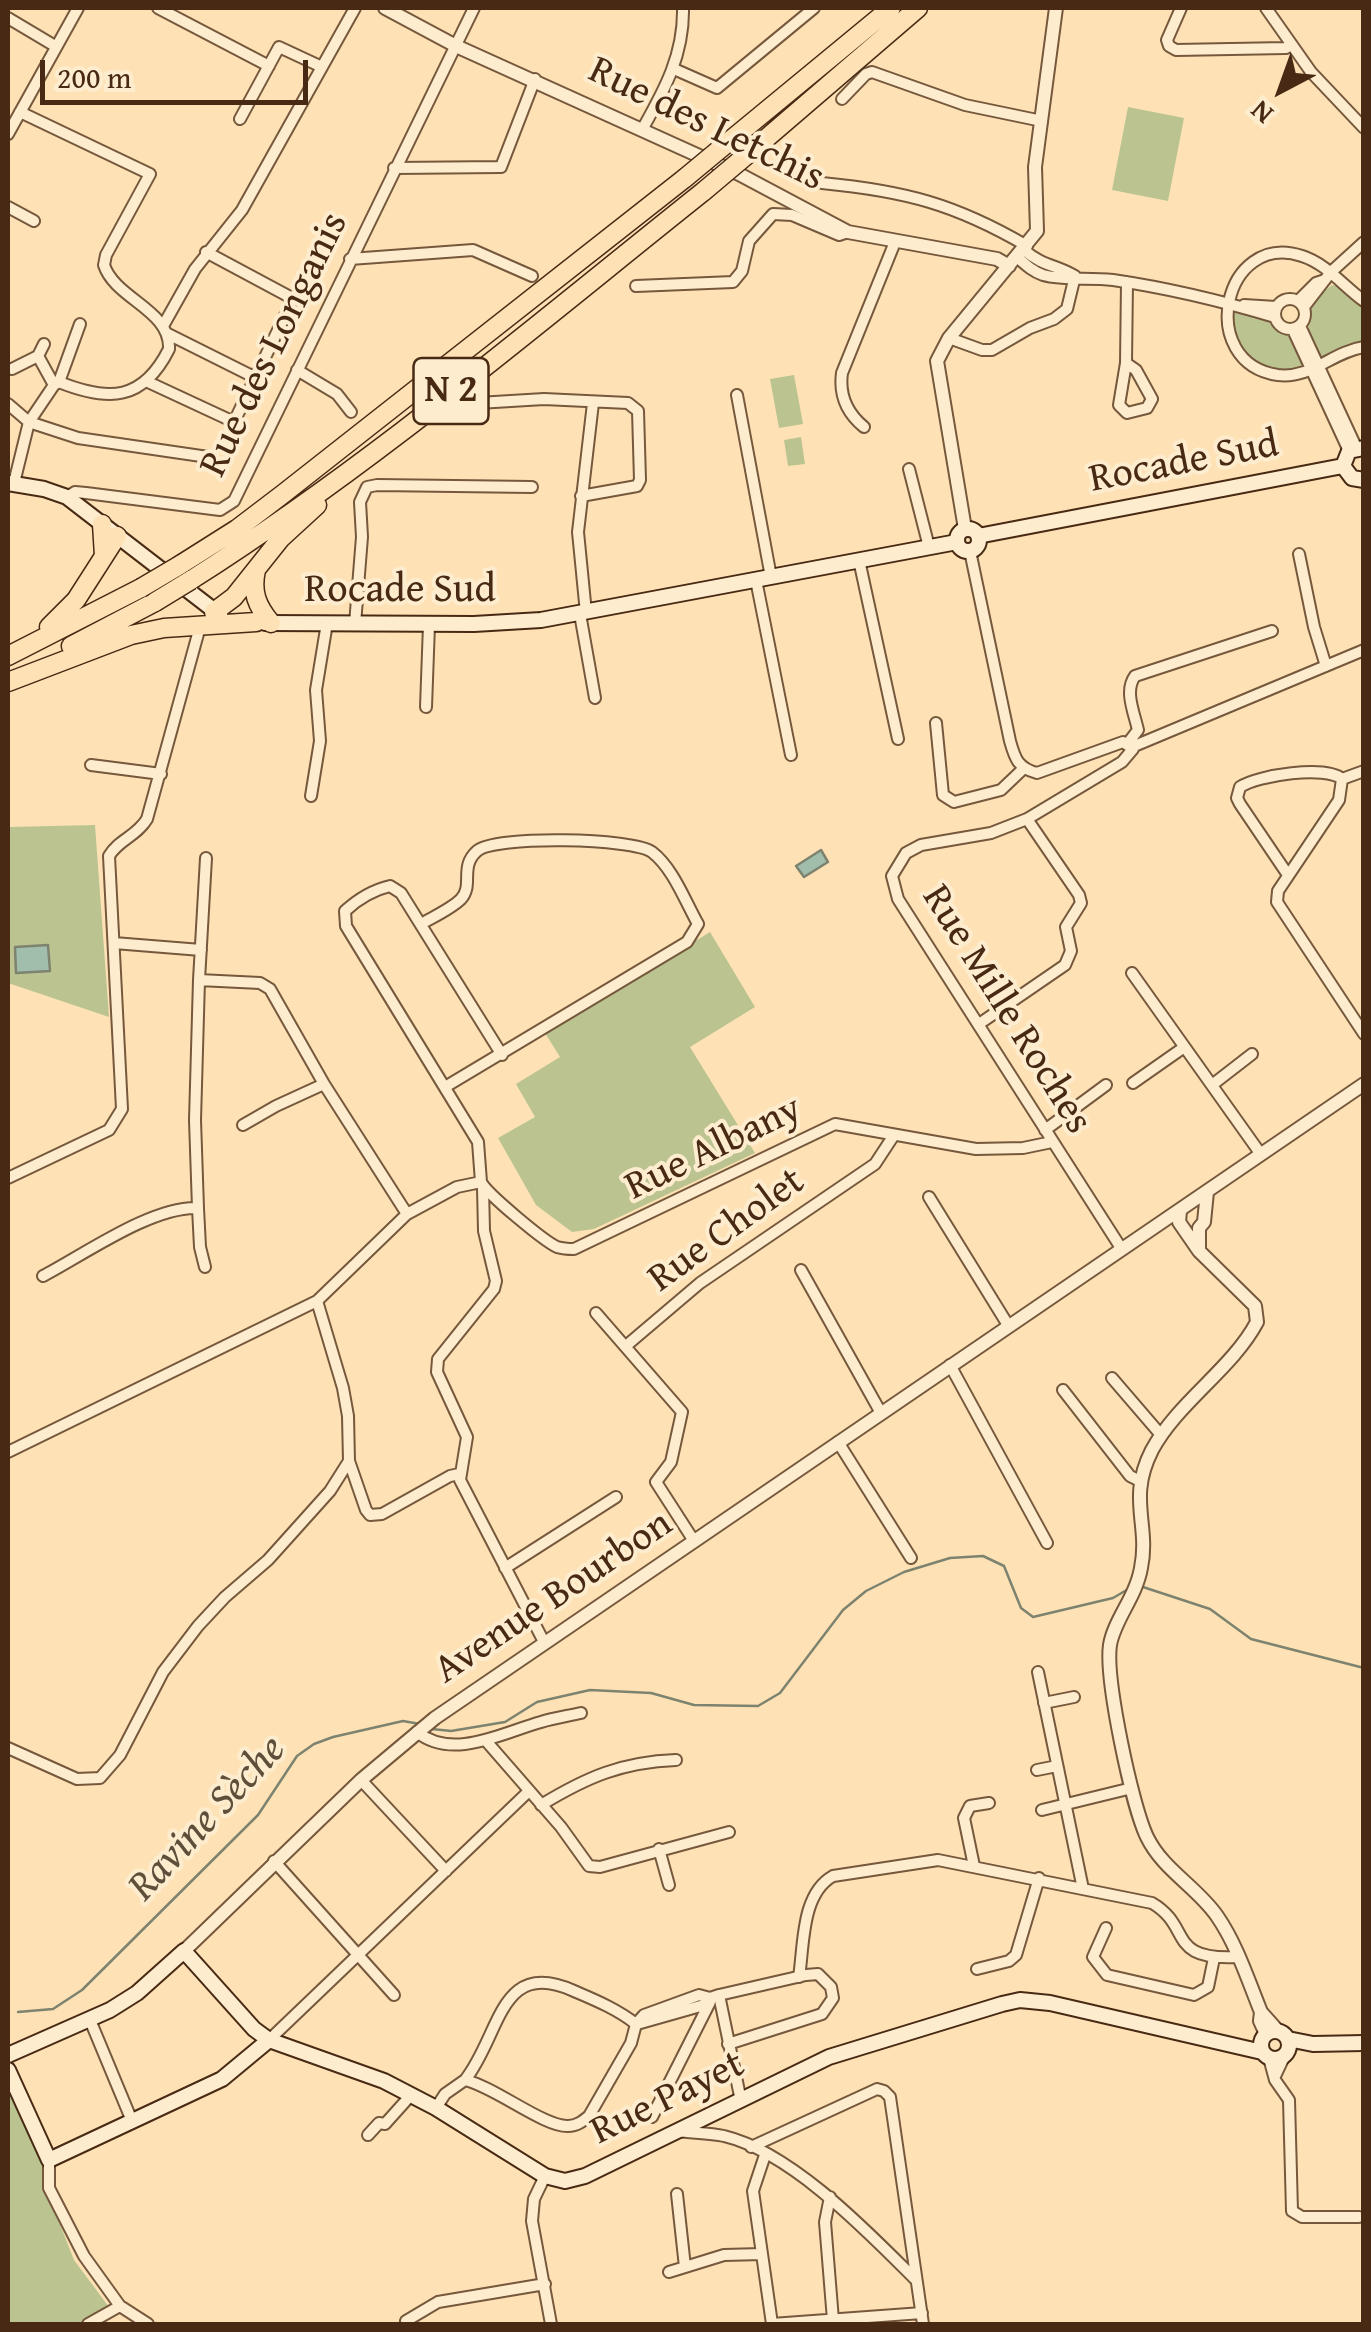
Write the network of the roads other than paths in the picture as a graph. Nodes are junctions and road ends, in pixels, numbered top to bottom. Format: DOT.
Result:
graph roads {
  1 [pos="78,8"];
  2 [pos="158,8"];
  3 [pos="356,8"];
  4 [pos="385,8"];
  5 [pos="474,8"];
  6 [pos="683,8"];
  7 [pos="814,8"];
  8 [pos="891,8"];
  9 [pos="918,8"];
  10 [pos="1056,8"];
  11 [pos="1181,8"];
  12 [pos="1266,8"];
  13 [pos="8,18"];
  14 [pos="1290,44"];
  15 [pos="56,46"];
  16 [pos="456,46"];
  17 [pos="269,66"];
  18 [pos="322,66"];
  19 [pos="674,69"];
  20 [pos="535,80"];
  21 [pos="842,99"];
  22 [pos="20,112"];
  23 [pos="240,119"];
  24 [pos="1042,121"];
  25 [pos="643,128"];
  26 [pos="1364,128"];
  27 [pos="8,134"];
  28 [pos="394,168"];
  29 [pos="822,183"];
  30 [pos="8,207"];
  31 [pos="34,221"];
  32 [pos="848,232"];
  33 [pos="895,242"];
  34 [pos="1364,242"];
  35 [pos="206,252"];
  36 [pos="1019,255"];
  37 [pos="350,259"];
  38 [pos="532,276"];
  39 [pos="1075,276"];
  40 [pos="1328,276"];
  41 [pos="1126,282"];
  42 [pos="636,286"];
  43 [pos="1364,301"];
  44 [pos="1234,304"];
  45 [pos="1301,304"];
  46 [pos="1276,312"];
  47 [pos="80,324"];
  48 [pos="1297,328"];
  49 [pos="166,330"];
  50 [pos="950,338"];
  51 [pos="1364,347"];
  52 [pos="1126,363"];
  53 [pos="485,365"];
  54 [pos="12,369"];
  55 [pos="1315,369"];
  56 [pos="297,370"];
  57 [pos="254,377"];
  58 [pos="148,382"];
  59 [pos="57,383"];
  60 [pos="737,395"];
  61 [pos="478,403"];
  62 [pos="592,403"];
  63 [pos="8,404"];
  64 [pos="351,412"];
  65 [pos="30,422"];
  66 [pos="864,427"];
  67 [pos="1356,448"];
  68 [pos="208,456"];
  69 [pos="1343,466"];
  70 [pos="909,468"];
  71 [pos="1364,480"];
  72 [pos="11,483"];
  73 [pos="532,486"];
  74 [pos="581,496"];
  75 [pos="67,497"];
  76 [pos="109,530"];
  77 [pos="967,540"];
  78 [pos="930,546"];
  79 [pos="1300,554"];
  80 [pos="859,560"];
  81 [pos="256,570"];
  82 [pos="185,572"];
  83 [pos="764,579"];
  84 [pos="214,612"];
  85 [pos="583,613"];
  86 [pos="264,623"];
  87 [pos="327,623"];
  88 [pos="355,624"];
  89 [pos="199,625"];
  90 [pos="429,625"];
  91 [pos="1272,631"];
  92 [pos="30,644"];
  93 [pos="1364,650"];
  94 [pos="8,656"];
  95 [pos="1326,666"];
  96 [pos="8,680"];
  97 [pos="595,698"];
  98 [pos="426,707"];
  99 [pos="936,722"];
  100 [pos="898,739"];
  101 [pos="1130,745"];
  102 [pos="791,755"];
  103 [pos="91,765"];
  104 [pos="1023,770"];
  105 [pos="1364,771"];
  106 [pos="162,774"];
  107 [pos="1342,779"];
  108 [pos="311,796"];
  109 [pos="1026,819"];
  110 [pos="206,858"];
  111 [pos="1288,875"];
  112 [pos="421,924"];
  113 [pos="114,943"];
  114 [pos="200,950"];
  115 [pos="1132,973"];
  116 [pos="199,980"];
  117 [pos="979,1024"];
  118 [pos="1364,1034"];
  119 [pos="1183,1048"];
  120 [pos="1252,1054"];
  121 [pos="502,1055"];
  122 [pos="1133,1083"];
  123 [pos="324,1084"];
  124 [pos="1212,1084"];
  125 [pos="1364,1084"];
  126 [pos="1106,1085"];
  127 [pos="445,1087"];
  128 [pos="243,1125"];
  129 [pos="1045,1130"];
  130 [pos="894,1135"];
  131 [pos="1052,1142"];
  132 [pos="1260,1153"];
  133 [pos="8,1178"];
  134 [pos="482,1186"];
  135 [pos="1208,1190"];
  136 [pos="929,1197"];
  137 [pos="498,1201"];
  138 [pos="198,1208"];
  139 [pos="484,1213"];
  140 [pos="407,1214"];
  141 [pos="1187,1220"];
  142 [pos="1121,1248"];
  143 [pos="205,1267"];
  144 [pos="801,1270"];
  145 [pos="44,1276"];
  146 [pos="317,1301"];
  147 [pos="596,1314"];
  148 [pos="1008,1326"];
  149 [pos="627,1345"];
  150 [pos="950,1365"];
  151 [pos="1112,1378"];
  152 [pos="1063,1390"];
  153 [pos="881,1413"];
  154 [pos="1162,1436"];
  155 [pos="838,1442"];
  156 [pos="8,1452"];
  157 [pos="349,1461"];
  158 [pos="459,1474"];
  159 [pos="353,1475"];
  160 [pos="1140,1481"];
  161 [pos="330,1490"];
  162 [pos="616,1496"];
  163 [pos="694,1541"];
  164 [pos="1048,1542"];
  165 [pos="911,1558"];
  166 [pos="505,1568"];
  167 [pos="544,1642"];
  168 [pos="1038,1672"];
  169 [pos="1074,1697"];
  170 [pos="1044,1703"];
  171 [pos="581,1713"];
  172 [pos="423,1728"];
  173 [pos="486,1742"];
  174 [pos="8,1748"];
  175 [pos="676,1760"];
  176 [pos="1057,1766"];
  177 [pos="1037,1770"];
  178 [pos="361,1780"];
  179 [pos="1132,1788"];
  180 [pos="528,1792"];
  181 [pos="988,1803"];
  182 [pos="541,1805"];
  183 [pos="1065,1805"];
  184 [pos="1042,1810"];
  185 [pos="730,1832"];
  186 [pos="659,1848"];
  187 [pos="274,1861"];
  188 [pos="974,1866"];
  189 [pos="446,1870"];
  190 [pos="1039,1878"];
  191 [pos="669,1885"];
  192 [pos="1083,1889"];
  193 [pos="1106,1928"];
  194 [pos="184,1951"];
  195 [pos="358,1955"];
  196 [pos="1238,1956"];
  197 [pos="1214,1958"];
  198 [pos="977,1968"];
  199 [pos="799,1977"];
  200 [pos="394,1995"];
  201 [pos="714,1996"];
  202 [pos="686,2011"];
  203 [pos="90,2020"];
  204 [pos="636,2024"];
  205 [pos="698,2024"];
  206 [pos="269,2040"];
  207 [pos="1364,2043"];
  208 [pos="728,2044"];
  209 [pos="1275,2046"];
  210 [pos="8,2055"];
  211 [pos="8,2070"];
  212 [pos="465,2080"];
  213 [pos="411,2095"];
  214 [pos="741,2101"];
  215 [pos="436,2108"];
  216 [pos="652,2116"];
  217 [pos="132,2122"];
  218 [pos="677,2131"];
  219 [pos="368,2135"];
  220 [pos="751,2147"];
  221 [pos="765,2155"];
  222 [pos="49,2160"];
  223 [pos="545,2176"];
  224 [pos="677,2194"];
  225 [pos="830,2197"];
  226 [pos="1358,2217"];
  227 [pos="762,2254"];
  228 [pos="685,2267"];
  229 [pos="669,2272"];
  230 [pos="916,2280"];
  231 [pos="545,2284"];
  232 [pos="120,2306"];
  233 [pos="922,2319"];
  234 [pos="832,2320"];
  235 [pos="406,2321"];
  236 [pos="88,2324"];
  237 [pos="148,2324"];
  238 [pos="550,2324"];
  239 [pos="772,2324"];
  1 -- 15 [label="street"];
  2 -- 17 [label="street"];
  3 -- 18 [label="street"];
  4 -- 16 [label="street, Rue des Letchis"];
  5 -- 16 [label="street, Rue des Longanis"];
  6 -- 19 [label="street"];
  7 -- 19 [label="street"];
  8 -- 82 [label="highway, N 2, bridge"];
  9 -- 53 [label="highway, N 2, bridge"];
  10 -- 24 [label="street"];
  11 -- 14 [label="street"];
  12 -- 14 [label="street"];
  13 -- 15 [label="street"];
  14 -- 26 [label="street"];
  15 -- 22 [label="street"];
  16 -- 20 [label="street, Rue des Letchis"];
  16 -- 28 [label="street, Rue des Longanis"];
  17 -- 18 [label="street"];
  17 -- 23 [label="street"];
  18 -- 35 [label="street"];
  19 -- 25 [label="street"];
  20 -- 25 [label="street, Rue des Letchis"];
  20 -- 28 [label="street"];
  21 -- 24 [label="street"];
  22 -- 27 [label="street"];
  22 -- 49 [label="street"];
  24 -- 36 [label="street"];
  25 -- 32 [label="street, Rue des Letchis"];
  28 -- 37 [label="street, Rue des Longanis"];
  29 -- 36 [label="street, Rue des Letchis"];
  30 -- 31 [label="street"];
  32 -- 33 [label="street, Rue des Letchis"];
  32 -- 42 [label="street"];
  33 -- 36 [label="street, Rue des Letchis"];
  33 -- 66 [label="street"];
  34 -- 40 [label="street"];
  35 -- 49 [label="street"];
  35 -- 57 [label="street"];
  36 -- 39 [label="street"];
  36 -- 50 [label="street"];
  37 -- 38 [label="street"];
  37 -- 56 [label="street, Rue des Longanis"];
  39 -- 41 [label="street"];
  39 -- 50 [label="street"];
  40 -- 43 [label="street"];
  40 -- 44 [label="street"];
  40 -- 45 [label="street"];
  41 -- 44 [label="street"];
  41 -- 52 [label="street"];
  44 -- 46 [label="street"];
  44 -- 55 [label="street"];
  45 -- 46 [label="street"];
  45 -- 48 [label="street"];
  46 -- 48 [label="street"];
  47 -- 59 [label="street"];
  48 -- 55 [label="street"];
  49 -- 57 [label="street"];
  49 -- 58 [label="street"];
  50 -- 77 [label="street"];
  51 -- 55 [label="street"];
  52 -- 52 [label="street"];
  53 -- 81 [label="highway"];
  53 -- 82 [label="highway, N 2"];
  54 -- 59 [label="street"];
  55 -- 67 [label="street"];
  56 -- 64 [label="street"];
  56 -- 75 [label="street, Rue des Longanis"];
  57 -- 58 [label="street"];
  58 -- 59 [label="street"];
  59 -- 65 [label="street"];
  60 -- 83 [label="street"];
  61 -- 62 [label="street"];
  62 -- 74 [label="street"];
  62 -- 74 [label="street"];
  63 -- 65 [label="street"];
  65 -- 68 [label="street"];
  65 -- 72 [label="street"];
  67 -- 69 [label="main road"];
  69 -- 71 [label="main road"];
  69 -- 77 [label="main road, Rocade Sud"];
  70 -- 78 [label="street"];
  72 -- 75 [label="main road"];
  73 -- 88 [label="street"];
  74 -- 85 [label="street"];
  75 -- 76 [label="main road"];
  76 -- 84 [label="main road"];
  76 -- 92 [label="highway"];
  77 -- 78 [label="main road, Rocade Sud"];
  77 -- 104 [label="street"];
  78 -- 80 [label="main road, Rocade Sud"];
  79 -- 95 [label="street"];
  80 -- 83 [label="main road, Rocade Sud"];
  80 -- 100 [label="street"];
  81 -- 84 [label="highway"];
  81 -- 86 [label="highway"];
  82 -- 92 [label="highway, N 2, bridge"];
  82 -- 96 [label="highway, N 2, bridge"];
  83 -- 85 [label="main road, Rocade Sud"];
  83 -- 102 [label="street"];
  84 -- 86 [label="main road, Rocade Sud"];
  84 -- 89 [label="street"];
  85 -- 90 [label="main road, Rocade Sud"];
  85 -- 97 [label="street"];
  86 -- 87 [label="main road, Rocade Sud"];
  86 -- 89 [label="highway"];
  87 -- 88 [label="main road, Rocade Sud"];
  87 -- 108 [label="street"];
  88 -- 90 [label="main road, Rocade Sud"];
  89 -- 96 [label="highway"];
  89 -- 106 [label="street"];
  90 -- 98 [label="street"];
  91 -- 101 [label="street"];
  92 -- 94 [label="highway, N 2"];
  93 -- 95 [label="street"];
  95 -- 101 [label="street"];
  99 -- 104 [label="street"];
  101 -- 104 [label="street"];
  101 -- 109 [label="street, Rue Mille Roches"];
  103 -- 106 [label="street"];
  105 -- 107 [label="street"];
  106 -- 113 [label="street"];
  107 -- 111 [label="street"];
  107 -- 111 [label="street"];
  109 -- 117 [label="street"];
  109 -- 117 [label="street, Rue Mille Roches"];
  110 -- 114 [label="street"];
  111 -- 118 [label="street"];
  112 -- 121 [label="street"];
  112 -- 121 [label="street"];
  112 -- 127 [label="street"];
  113 -- 114 [label="street"];
  113 -- 133 [label="street"];
  114 -- 116 [label="street"];
  115 -- 119 [label="street"];
  116 -- 123 [label="street"];
  116 -- 138 [label="street"];
  117 -- 129 [label="street, Rue Mille Roches"];
  119 -- 122 [label="street"];
  119 -- 124 [label="street"];
  120 -- 124 [label="street"];
  121 -- 127 [label="street"];
  123 -- 128 [label="street"];
  123 -- 140 [label="street"];
  124 -- 132 [label="street"];
  125 -- 132 [label="street, Avenue Bourbon"];
  126 -- 129 [label="street"];
  127 -- 134 [label="street"];
  129 -- 131 [label="street, Rue Mille Roches"];
  130 -- 131 [label="street, Rue Albany"];
  130 -- 137 [label="street, Rue Albany"];
  130 -- 149 [label="street, Rue Cholet"];
  131 -- 142 [label="street, Rue Mille Roches"];
  132 -- 135 [label="street, Avenue Bourbon"];
  134 -- 137 [label="street, Rue Albany"];
  134 -- 139 [label="street"];
  134 -- 140 [label="street"];
  135 -- 141 [label="street, Avenue Bourbon"];
  135 -- 141 [label="street"];
  136 -- 148 [label="street"];
  137 -- 139 [label="street"];
  138 -- 143 [label="street"];
  138 -- 145 [label="street"];
  139 -- 158 [label="street"];
  140 -- 146 [label="street"];
  141 -- 142 [label="street, Avenue Bourbon"];
  141 -- 154 [label="street"];
  142 -- 148 [label="street, Avenue Bourbon"];
  144 -- 153 [label="street"];
  146 -- 156 [label="street"];
  146 -- 157 [label="street"];
  147 -- 149 [label="street, Rue Cholet"];
  148 -- 150 [label="street, Avenue Bourbon"];
  149 -- 163 [label="street"];
  150 -- 153 [label="street, Avenue Bourbon"];
  150 -- 164 [label="street"];
  151 -- 154 [label="street"];
  152 -- 160 [label="street"];
  153 -- 155 [label="street, Avenue Bourbon"];
  154 -- 160 [label="street"];
  155 -- 163 [label="street, Avenue Bourbon"];
  155 -- 165 [label="street"];
  157 -- 159 [label="street"];
  157 -- 161 [label="street"];
  158 -- 159 [label="street"];
  158 -- 166 [label="street"];
  159 -- 161 [label="street"];
  160 -- 179 [label="street"];
  161 -- 174 [label="street"];
  162 -- 166 [label="street"];
  163 -- 167 [label="street, Avenue Bourbon"];
  166 -- 167 [label="street"];
  167 -- 172 [label="street, Avenue Bourbon"];
  168 -- 170 [label="street"];
  169 -- 170 [label="street"];
  170 -- 176 [label="street"];
  171 -- 173 [label="street"];
  172 -- 173 [label="street"];
  172 -- 178 [label="street, Avenue Bourbon"];
  173 -- 180 [label="street"];
  175 -- 182 [label="street"];
  176 -- 177 [label="street"];
  176 -- 183 [label="street"];
  178 -- 187 [label="street, Avenue Bourbon"];
  178 -- 189 [label="street"];
  179 -- 183 [label="street"];
  179 -- 196 [label="street"];
  180 -- 182 [label="street"];
  180 -- 189 [label="street"];
  181 -- 188 [label="street"];
  182 -- 186 [label="street"];
  183 -- 184 [label="street"];
  183 -- 192 [label="street"];
  185 -- 186 [label="street"];
  186 -- 191 [label="street"];
  187 -- 194 [label="street, Avenue Bourbon"];
  187 -- 195 [label="street"];
  188 -- 190 [label="street"];
  188 -- 199 [label="street"];
  189 -- 195 [label="street"];
  190 -- 192 [label="street"];
  190 -- 198 [label="street"];
  192 -- 197 [label="street"];
  193 -- 197 [label="street"];
  194 -- 203 [label="main road, Avenue Bourbon"];
  194 -- 206 [label="main road"];
  195 -- 200 [label="street"];
  195 -- 206 [label="street"];
  196 -- 197 [label="street"];
  196 -- 209 [label="street"];
  199 -- 201 [label="street"];
  199 -- 208 [label="street"];
  201 -- 202 [label="street"];
  201 -- 204 [label="street"];
  201 -- 205 [label="street"];
  201 -- 208 [label="street"];
  202 -- 204 [label="street"];
  202 -- 205 [label="street"];
  203 -- 210 [label="main road, Avenue Bourbon"];
  203 -- 217 [label="street"];
  204 -- 212 [label="street"];
  204 -- 212 [label="street"];
  205 -- 216 [label="street"];
  206 -- 213 [label="main road"];
  206 -- 217 [label="main road"];
  207 -- 209 [label="main road, Rue Payet"];
  208 -- 214 [label="street"];
  209 -- 214 [label="main road, Rue Payet"];
  209 -- 226 [label="street"];
  211 -- 222 [label="main road"];
  212 -- 215 [label="street"];
  213 -- 215 [label="main road"];
  213 -- 219 [label="street"];
  214 -- 218 [label="main road, Rue Payet"];
  215 -- 223 [label="main road"];
  217 -- 222 [label="main road"];
  218 -- 220 [label="street"];
  218 -- 223 [label="main road, Rue Payet"];
  220 -- 221 [label="street"];
  220 -- 230 [label="street"];
  221 -- 225 [label="street"];
  221 -- 227 [label="street"];
  222 -- 232 [label="street"];
  223 -- 231 [label="street"];
  224 -- 228 [label="street"];
  225 -- 230 [label="street"];
  225 -- 234 [label="street"];
  227 -- 228 [label="street"];
  227 -- 239 [label="street"];
  228 -- 229 [label="street"];
  230 -- 233 [label="street"];
  231 -- 235 [label="street"];
  231 -- 238 [label="street"];
  232 -- 236 [label="street"];
  232 -- 237 [label="street"];
  233 -- 234 [label="street"];
  234 -- 239 [label="street"];
}
